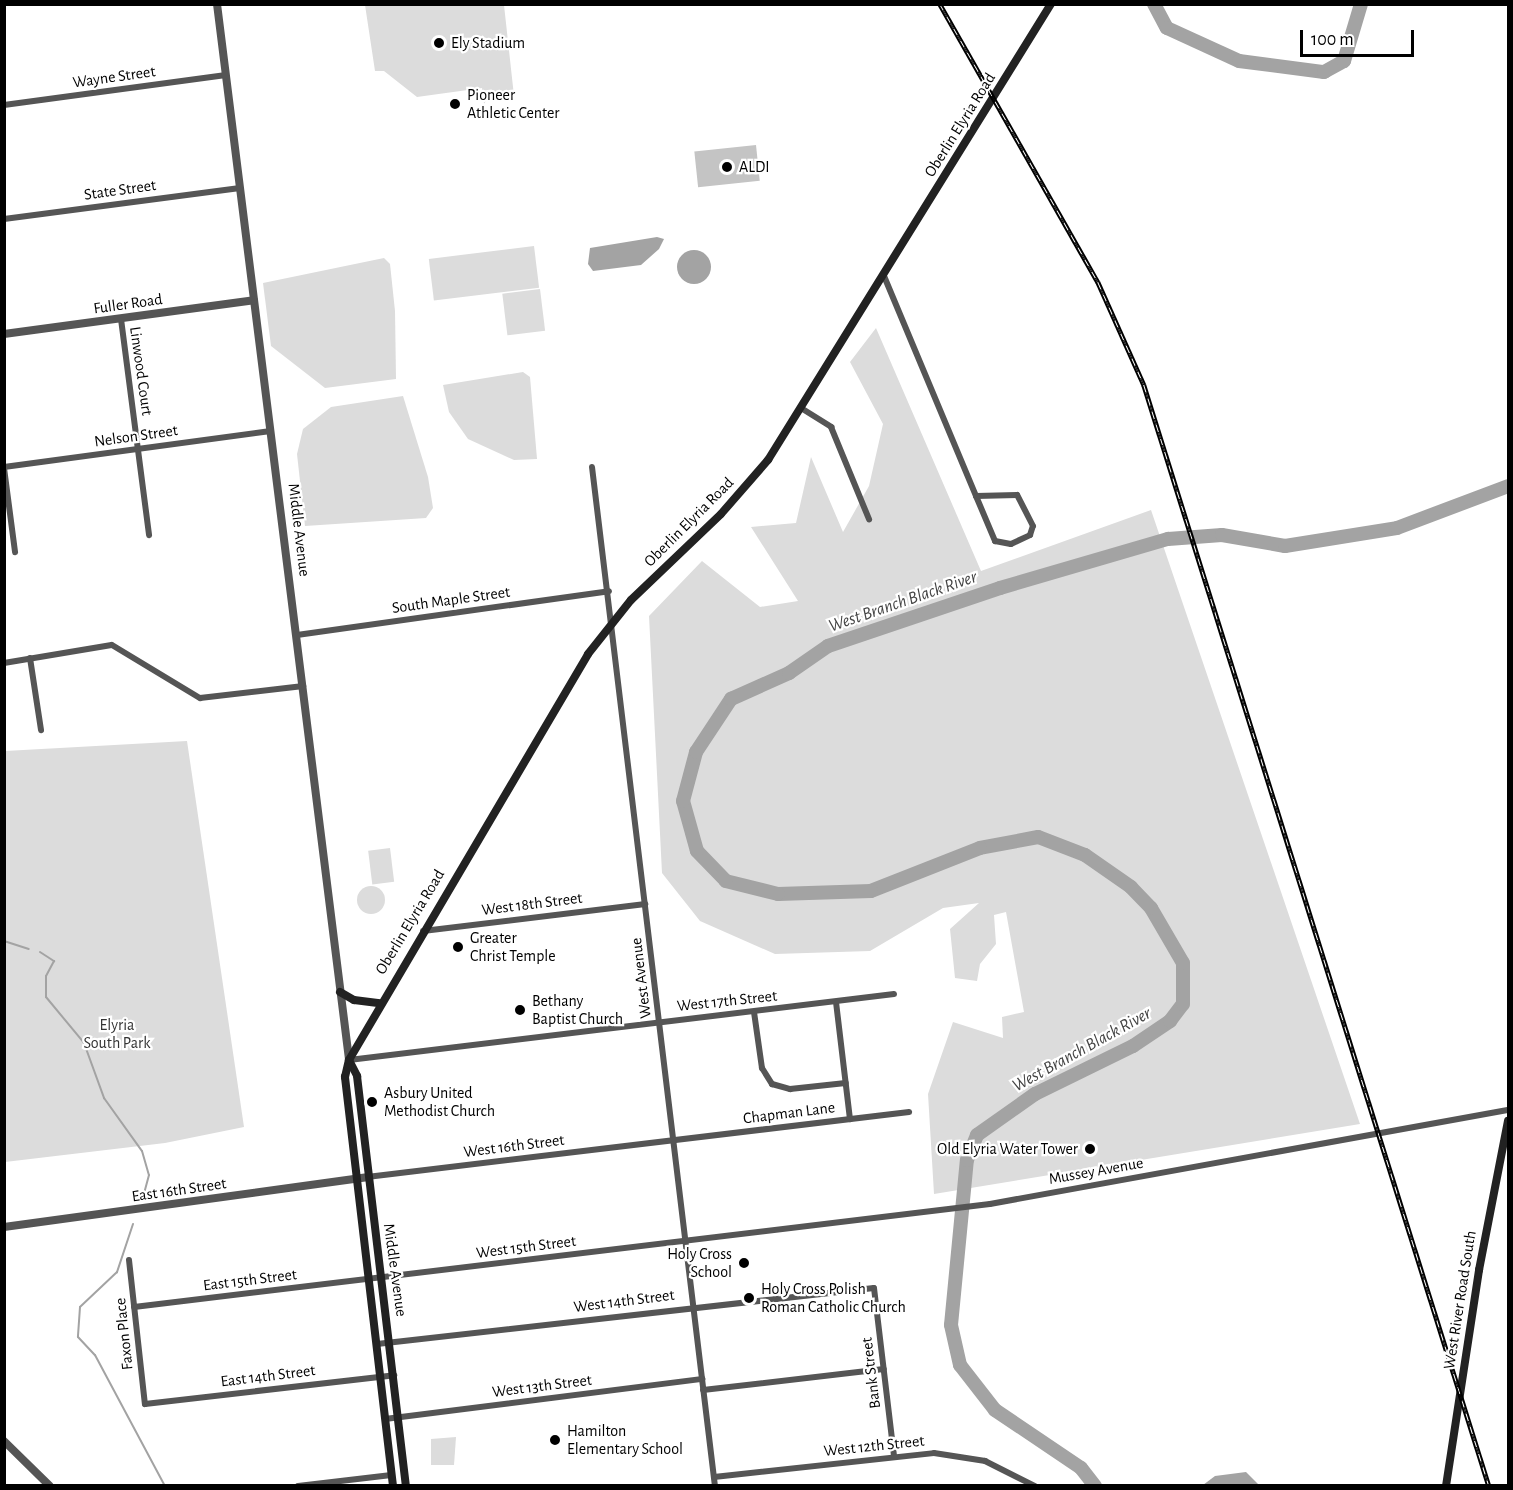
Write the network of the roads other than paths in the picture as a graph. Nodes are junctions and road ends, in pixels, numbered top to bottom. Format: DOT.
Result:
graph roads {
  1 [pos="217,4"];
  2 [pos="1051,4"];
  3 [pos="226,75"];
  4 [pos="4,105"];
  5 [pos="240,188"];
  6 [pos="4,219"];
  7 [pos="884,276"];
  8 [pos="254,300"];
  9 [pos="120,319"];
  10 [pos="4,334"];
  11 [pos="801,408"];
  12 [pos="271,431"];
  13 [pos="138,450"];
  14 [pos="592,467"];
  15 [pos="4,468"];
  16 [pos="976,496"];
  17 [pos="869,519"];
  18 [pos="149,535"];
  19 [pos="995,542"];
  20 [pos="999,550"];
  21 [pos="15,552"];
  22 [pos="609,591"];
  23 [pos="614,620"];
  24 [pos="297,635"];
  25 [pos="30,658"];
  26 [pos="4,663"];
  27 [pos="303,686"];
  28 [pos="41,730"];
  29 [pos="645,904"];
  30 [pos="422,931"];
  31 [pos="340,992"];
  32 [pos="894,994"];
  33 [pos="836,1002"];
  34 [pos="380,1003"];
  35 [pos="754,1012"];
  36 [pos="659,1022"];
  37 [pos="349,1060"];
  38 [pos="846,1083"];
  39 [pos="1509,1110"];
  40 [pos="909,1112"];
  41 [pos="850,1119"];
  42 [pos="1509,1121"];
  43 [pos="674,1141"];
  44 [pos="367,1177"];
  45 [pos="357,1178"];
  46 [pos="4,1227"];
  47 [pos="686,1241"];
  48 [pos="129,1260"];
  49 [pos="381,1278"];
  50 [pos="369,1279"];
  51 [pos="874,1288"];
  52 [pos="134,1307"];
  53 [pos="693,1308"];
  54 [pos="390,1343"];
  55 [pos="377,1344"];
  56 [pos="884,1369"];
  57 [pos="394,1375"];
  58 [pos="381,1376"];
  59 [pos="702,1379"];
  60 [pos="703,1390"];
  61 [pos="146,1404"];
  62 [pos="398,1417"];
  63 [pos="385,1419"];
  64 [pos="4,1441"];
  65 [pos="894,1456"];
  66 [pos="391,1475"];
  67 [pos="714,1477"];
  68 [pos="50,1485"];
  69 [pos="298,1485"];
  70 [pos="393,1485"];
  71 [pos="406,1485"];
  72 [pos="715,1485"];
  73 [pos="1034,1485"];
  74 [pos="1446,1485"];
  1 -- 3 [label="street, Middle Avenue"];
  2 -- 7 [label="main road, Oberlin Elyria Road"];
  3 -- 4 [label="street, Wayne Street"];
  3 -- 5 [label="street, Middle Avenue"];
  5 -- 6 [label="street, State Street"];
  5 -- 8 [label="street, Middle Avenue"];
  7 -- 11 [label="main road, Oberlin Elyria Road"];
  7 -- 16 [label="street"];
  8 -- 9 [label="street, Fuller Road"];
  8 -- 12 [label="street, Middle Avenue"];
  9 -- 10 [label="street, Fuller Road"];
  9 -- 13 [label="street, Linwood Court"];
  11 -- 17 [label="street"];
  11 -- 23 [label="main road, Oberlin Elyria Road"];
  12 -- 13 [label="street, Nelson Street"];
  12 -- 24 [label="street, Middle Avenue"];
  13 -- 15 [label="street, Nelson Street"];
  13 -- 18 [label="street, Linwood Court"];
  14 -- 22 [label="street, West Avenue"];
  15 -- 21 [label="street"];
  16 -- 19 [label="street"];
  16 -- 19 [label="street"];
  19 -- 20 [label="street"];
  22 -- 23 [label="street, West Avenue"];
  22 -- 24 [label="street, South Maple Street"];
  23 -- 29 [label="street, West Avenue"];
  23 -- 30 [label="main road, Oberlin Elyria Road"];
  24 -- 27 [label="street, Middle Avenue"];
  25 -- 26 [label="street"];
  25 -- 27 [label="street"];
  25 -- 28 [label="street"];
  27 -- 31 [label="street, Middle Avenue"];
  29 -- 30 [label="street, West 18th Street"];
  29 -- 36 [label="street, West Avenue"];
  30 -- 34 [label="main road, Oberlin Elyria Road"];
  31 -- 34 [label="main road"];
  31 -- 37 [label="street, Middle Avenue"];
  32 -- 33 [label="street, West 17th Street"];
  33 -- 35 [label="street, West 17th Street"];
  33 -- 38 [label="street"];
  34 -- 37 [label="main road, Oberlin Elyria Road"];
  35 -- 36 [label="street, West 17th Street"];
  35 -- 38 [label="street"];
  36 -- 37 [label="street, West 17th Street"];
  36 -- 43 [label="street, West Avenue"];
  37 -- 44 [label="main road, Middle Avenue"];
  37 -- 45 [label="main road, Middle Avenue"];
  38 -- 41 [label="street"];
  39 -- 47 [label="street, Mussey Avenue"];
  40 -- 41 [label="street, Chapman Lane"];
  41 -- 43 [label="street, Chapman Lane"];
  42 -- 74 [label="main road, West River Road South"];
  43 -- 44 [label="street, West 16th Street"];
  43 -- 47 [label="street, West Avenue"];
  44 -- 45 [label="street, West 16th Street"];
  44 -- 49 [label="main road, Middle Avenue"];
  45 -- 46 [label="street, East 16th Street"];
  45 -- 50 [label="main road, Middle Avenue"];
  47 -- 49 [label="street, West 15th Street"];
  47 -- 53 [label="street, West Avenue"];
  48 -- 52 [label="street, Faxon Place"];
  49 -- 50 [label="street, West 15th Street"];
  49 -- 54 [label="main road, Middle Avenue"];
  50 -- 52 [label="street, East 15th Street"];
  50 -- 55 [label="main road, Middle Avenue"];
  51 -- 53 [label="street, West 14th Street"];
  51 -- 56 [label="street, Bank Street"];
  52 -- 61 [label="street, Faxon Place"];
  53 -- 54 [label="street, West 14th Street"];
  53 -- 59 [label="street, West Avenue"];
  54 -- 55 [label="street, West 14th Street"];
  54 -- 57 [label="main road, Middle Avenue"];
  55 -- 58 [label="main road, Middle Avenue"];
  56 -- 60 [label="street"];
  56 -- 65 [label="street, Bank Street"];
  57 -- 58 [label="street, East 14th Street"];
  57 -- 62 [label="main road, Middle Avenue"];
  58 -- 61 [label="street, East 14th Street"];
  58 -- 63 [label="main road, Middle Avenue"];
  59 -- 60 [label="street, West Avenue"];
  59 -- 62 [label="street, West 13th Street"];
  60 -- 67 [label="street, West Avenue"];
  62 -- 63 [label="street, West 13th Street"];
  62 -- 71 [label="main road, Middle Avenue"];
  63 -- 66 [label="main road, Middle Avenue"];
  64 -- 68 [label="street"];
  65 -- 67 [label="street, West 12th Street"];
  65 -- 73 [label="street, West 12th Street"];
  66 -- 69 [label="street"];
  66 -- 70 [label="main road, Middle Avenue"];
  67 -- 72 [label="street, West Avenue"];
}
